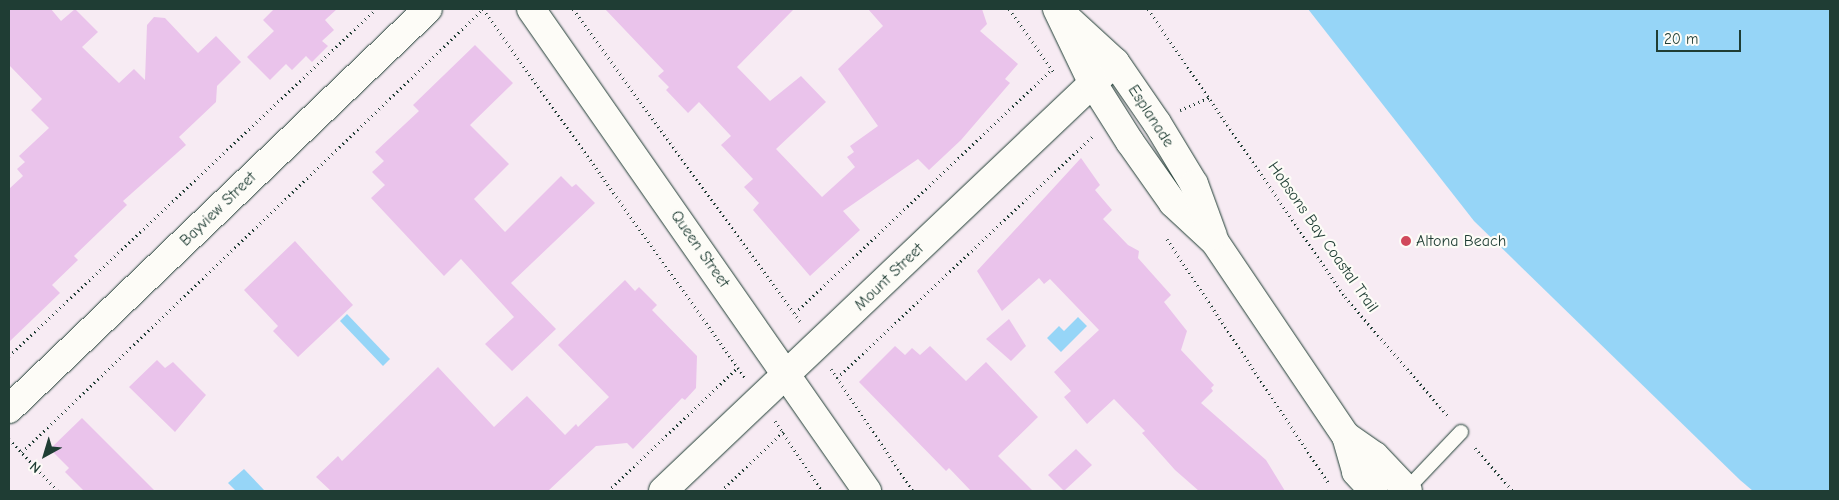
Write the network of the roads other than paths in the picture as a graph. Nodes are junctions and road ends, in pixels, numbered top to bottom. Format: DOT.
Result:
graph roads {
  1 [pos="428,9"];
  2 [pos="531,9"];
  3 [pos="1057,9"];
  4 [pos="1115,62"];
  5 [pos="1092,82"];
  6 [pos="1215,242"];
  7 [pos="788,373"];
  8 [pos="9,409"];
  9 [pos="1461,432"];
  10 [pos="1346,436"];
  11 [pos="663,491"];
  12 [pos="867,491"];
  13 [pos="1374,491"];
  14 [pos="1405,491"];
  1 -- 8 [label="street, Bayview Street"];
  2 -- 7 [label="street, Queen Street"];
  3 -- 4 [label="street, Esplanade"];
  3 -- 5 [label="street, Esplanade"];
  4 -- 5 [label="street, Mount Street"];
  4 -- 6 [label="street, Esplanade"];
  5 -- 6 [label="street, Esplanade"];
  5 -- 7 [label="street, Mount Street"];
  6 -- 10 [label="street, Esplanade"];
  7 -- 11 [label="street, Mount Street"];
  7 -- 12 [label="street, Queen Street"];
  9 -- 14 [label="lane"];
  10 -- 13 [label="street, Esplanade"];
  10 -- 14 [label="street, Esplanade"];
}
